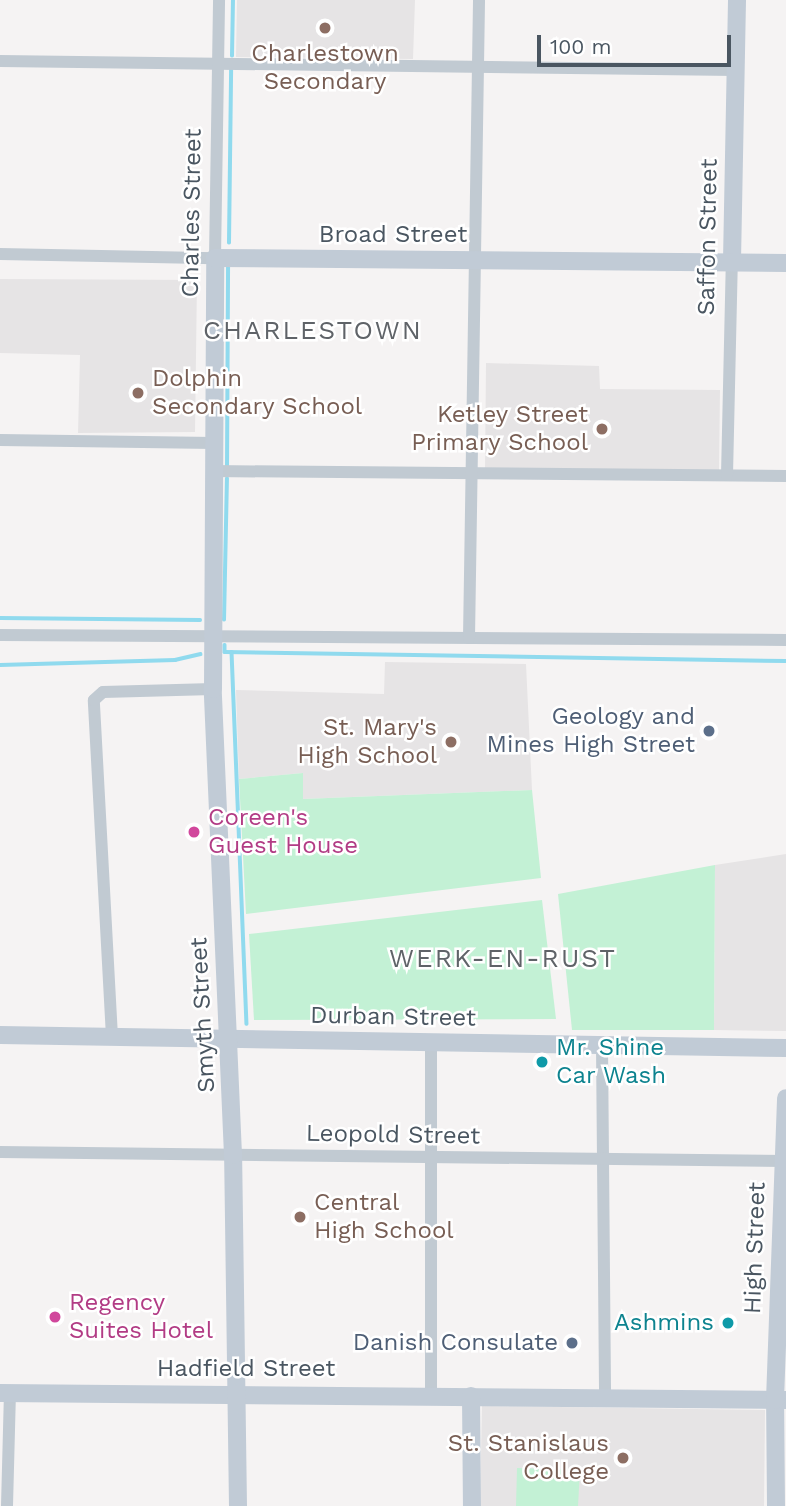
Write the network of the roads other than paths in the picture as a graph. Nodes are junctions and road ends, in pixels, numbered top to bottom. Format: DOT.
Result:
graph roads {
  1 [pos="219,0"];
  2 [pos="479,0"];
  3 [pos="737,0"];
  4 [pos="0,61"];
  5 [pos="218,64"];
  6 [pos="478,67"];
  7 [pos="736,70"];
  8 [pos="0,254"];
  9 [pos="215,258"];
  10 [pos="475,260"];
  11 [pos="732,261"];
  12 [pos="786,263"];
  13 [pos="0,440"];
  14 [pos="214,443"];
  15 [pos="214,471"];
  16 [pos="472,473"];
  17 [pos="727,475"];
  18 [pos="786,476"];
  19 [pos="0,635"];
  20 [pos="212,636"];
  21 [pos="470,638"];
  22 [pos="786,640"];
  23 [pos="213,689"];
  24 [pos="0,1035"];
  25 [pos="112,1037"];
  26 [pos="230,1038"];
  27 [pos="431,1042"];
  28 [pos="602,1045"];
  29 [pos="786,1048"];
  30 [pos="786,1098"];
  31 [pos="0,1152"];
  32 [pos="233,1154"];
  33 [pos="434,1157"];
  34 [pos="601,1159"];
  35 [pos="784,1161"];
  36 [pos="239,1392"];
  37 [pos="5,1393"];
  38 [pos="431,1395"];
  39 [pos="471,1396"];
  40 [pos="605,1399"];
  41 [pos="780,1400"];
  42 [pos="7,1506"];
  43 [pos="237,1506"];
  44 [pos="472,1506"];
  45 [pos="776,1506"];
  1 -- 5 [label="street, Charles Street"];
  2 -- 6 [label="street"];
  3 -- 7 [label="main road, Saffon Street"];
  4 -- 5 [label="street"];
  5 -- 6 [label="street"];
  5 -- 9 [label="street, Charles Street"];
  6 -- 7 [label="street"];
  6 -- 10 [label="street"];
  7 -- 11 [label="main road, Saffon Street"];
  8 -- 9 [label="street, Broad Street"];
  9 -- 10 [label="main road, Broad Street"];
  9 -- 14 [label="main road, Charles Street"];
  10 -- 11 [label="main road, Broad Street"];
  10 -- 16 [label="street"];
  11 -- 12 [label="main road, Broad Street"];
  11 -- 17 [label="street, Saffon Street"];
  13 -- 14 [label="street"];
  14 -- 15 [label="main road, Charles Street"];
  15 -- 16 [label="street"];
  15 -- 20 [label="main road, Charles Street"];
  16 -- 17 [label="street"];
  16 -- 21 [label="street"];
  17 -- 18 [label="street"];
  19 -- 20 [label="street"];
  20 -- 21 [label="street"];
  20 -- 23 [label="main road, Smyth Street"];
  21 -- 22 [label="street"];
  23 -- 25 [label="street"];
  23 -- 26 [label="main road, Smyth Street"];
  24 -- 25 [label="main road, Durban Street"];
  25 -- 26 [label="main road, Durban Street"];
  26 -- 27 [label="main road, Durban Street"];
  26 -- 32 [label="main road, Smyth Street"];
  27 -- 28 [label="main road, Durban Street"];
  27 -- 33 [label="street"];
  28 -- 29 [label="main road, Durban Street"];
  28 -- 34 [label="street"];
  30 -- 35 [label="main road, High Street"];
  31 -- 32 [label="street, Leopold Street"];
  32 -- 33 [label="street, Leopold Street"];
  32 -- 36 [label="main road, Smyth Street"];
  33 -- 34 [label="street, Leopold Street"];
  33 -- 38 [label="street"];
  34 -- 35 [label="street, Leopold Street"];
  34 -- 40 [label="street"];
  35 -- 41 [label="main road, High Street"];
  36 -- 37 [label="main road, Hadfield Street"];
  36 -- 38 [label="main road, Hadfield Street"];
  36 -- 43 [label="main road, Smyth Street"];
  37 -- 42 [label="street"];
  38 -- 39 [label="main road, Hadfield Street"];
  39 -- 40 [label="main road, Hadfield Street"];
  39 -- 44 [label="main road"];
  40 -- 41 [label="main road, Hadfield Street"];
  41 -- 45 [label="main road, High Street"];
}
